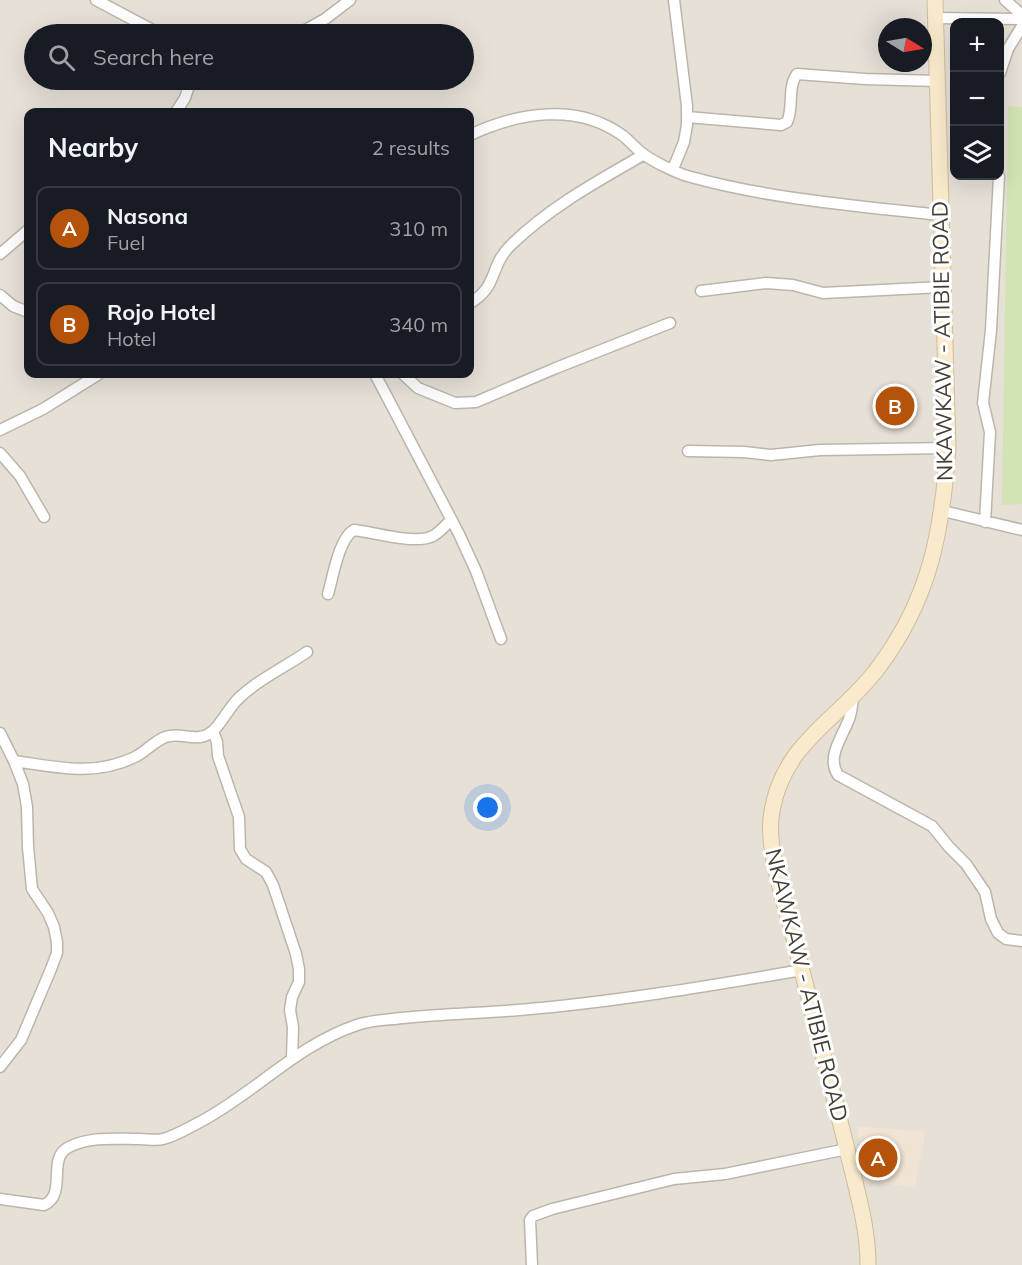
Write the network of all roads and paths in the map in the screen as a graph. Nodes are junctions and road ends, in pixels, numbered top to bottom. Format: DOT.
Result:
graph roads {
  1 [pos="96,0"];
  2 [pos="350,0"];
  3 [pos="674,0"];
  4 [pos="935,0"];
  5 [pos="1005,0"];
  6 [pos="1022,17"];
  7 [pos="935,18"];
  8 [pos="141,24"];
  9 [pos="316,24"];
  10 [pos="1022,26"];
  11 [pos="999,72"];
  12 [pos="938,81"];
  13 [pos="188,90"];
  14 [pos="178,108"];
  15 [pos="687,117"];
  16 [pos="474,133"];
  17 [pos="643,154"];
  18 [pos="673,169"];
  19 [pos="999,180"];
  20 [pos="940,215"];
  21 [pos="24,233"];
  22 [pos="0,254"];
  23 [pos="942,287"];
  24 [pos="700,291"];
  25 [pos="0,295"];
  26 [pos="474,301"];
  27 [pos="24,310"];
  28 [pos="670,323"];
  29 [pos="93,378"];
  30 [pos="378,378"];
  31 [pos="407,378"];
  32 [pos="0,430"];
  33 [pos="948,448"];
  34 [pos="688,451"];
  35 [pos="0,453"];
  36 [pos="943,512"];
  37 [pos="44,517"];
  38 [pos="451,520"];
  39 [pos="985,522"];
  40 [pos="1022,530"];
  41 [pos="328,594"];
  42 [pos="501,639"];
  43 [pos="308,652"];
  44 [pos="853,697"];
  45 [pos="213,731"];
  46 [pos="0,733"];
  47 [pos="14,761"];
  48 [pos="1022,942"];
  49 [pos="802,970"];
  50 [pos="292,1058"];
  51 [pos="0,1067"];
  52 [pos="846,1149"];
  53 [pos="0,1199"];
  54 [pos="531,1265"];
  55 [pos="868,1265"];
  1 -- 8 [label="street"];
  2 -- 9 [label="street"];
  3 -- 15 [label="street"];
  4 -- 7 [label="main road, NKAWKAW - ATIBIE ROAD"];
  5 -- 6 [label="street"];
  6 -- 7 [label="street"];
  7 -- 12 [label="main road, NKAWKAW - ATIBIE ROAD"];
  10 -- 11 [label="street"];
  12 -- 15 [label="street"];
  12 -- 20 [label="main road, NKAWKAW - ATIBIE ROAD"];
  13 -- 14 [label="street"];
  15 -- 18 [label="street"];
  16 -- 17 [label="street"];
  17 -- 18 [label="street"];
  17 -- 26 [label="street"];
  18 -- 20 [label="street"];
  19 -- 39 [label="street"];
  20 -- 23 [label="main road, NKAWKAW - ATIBIE ROAD"];
  21 -- 22 [label="street"];
  23 -- 24 [label="street"];
  23 -- 33 [label="main road, NKAWKAW - ATIBIE ROAD"];
  25 -- 27 [label="street"];
  28 -- 31 [label="street"];
  29 -- 32 [label="street"];
  30 -- 38 [label="street"];
  33 -- 34 [label="street"];
  33 -- 36 [label="main road, NKAWKAW - ATIBIE ROAD"];
  35 -- 37 [label="street"];
  36 -- 39 [label="street"];
  36 -- 44 [label="main road, NKAWKAW - ATIBIE ROAD"];
  38 -- 41 [label="street"];
  38 -- 42 [label="street"];
  39 -- 40 [label="street"];
  43 -- 45 [label="street"];
  44 -- 48 [label="street"];
  44 -- 49 [label="main road, NKAWKAW - ATIBIE ROAD"];
  45 -- 47 [label="street"];
  45 -- 50 [label="street"];
  46 -- 47 [label="street"];
  47 -- 51 [label="street"];
  49 -- 50 [label="street"];
  49 -- 52 [label="main road, NKAWKAW - ATIBIE ROAD"];
  50 -- 53 [label="street"];
  52 -- 54 [label="street"];
  52 -- 55 [label="main road, NKAWKAW - ATIBIE ROAD"];
}
